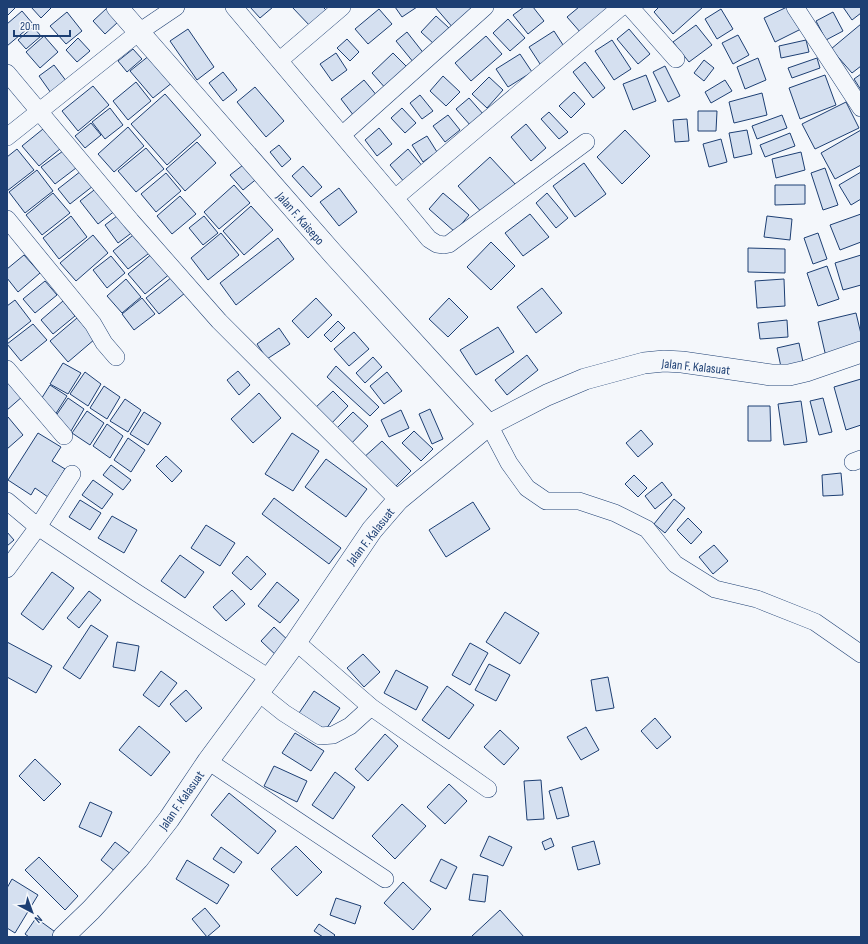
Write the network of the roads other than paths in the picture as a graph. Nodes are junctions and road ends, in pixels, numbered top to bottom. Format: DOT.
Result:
graph roads {
  1 [pos="117,7"];
  2 [pos="176,7"];
  3 [pos="234,7"];
  4 [pos="342,7"];
  5 [pos="485,7"];
  6 [pos="621,7"];
  7 [pos="630,7"];
  8 [pos="795,7"];
  9 [pos="138,32"];
  10 [pos="676,59"];
  11 [pos="280,60"];
  12 [pos="7,73"];
  13 [pos="861,108"];
  14 [pos="39,111"];
  15 [pos="342,135"];
  16 [pos="7,138"];
  17 [pos="586,142"];
  18 [pos="395,198"];
  19 [pos="7,219"];
  20 [pos="861,352"];
  21 [pos="116,357"];
  22 [pos="7,369"];
  23 [pos="489,425"];
  24 [pos="64,436"];
  25 [pos="72,474"];
  26 [pos="398,500"];
  27 [pos="7,501"];
  28 [pos="38,527"];
  29 [pos="7,569"];
  30 [pos="296,642"];
  31 [pos="861,654"];
  32 [pos="264,685"];
  33 [pos="371,707"];
  34 [pos="208,761"];
  35 [pos="488,790"];
  36 [pos="385,879"];
  37 [pos="63,937"];
  1 -- 9 [label="street, Jalan F. Kaisepo"];
  2 -- 9 [label="street"];
  3 -- 11 [label="street"];
  4 -- 11 [label="street"];
  5 -- 15 [label="street"];
  6 -- 18 [label="street"];
  7 -- 10 [label="street"];
  8 -- 13 [label="street"];
  9 -- 14 [label="street"];
  9 -- 23 [label="street, Jalan F. Kaisepo"];
  11 -- 15 [label="street"];
  12 -- 14 [label="street"];
  14 -- 16 [label="street"];
  14 -- 26 [label="street"];
  15 -- 18 [label="street"];
  17 -- 18 [label="street"];
  19 -- 21 [label="street"];
  20 -- 23 [label="street, Jalan F. Kalasuat"];
  22 -- 24 [label="street"];
  23 -- 26 [label="street, Jalan F. Kalasuat"];
  23 -- 31 [label="street"];
  25 -- 28 [label="street"];
  26 -- 30 [label="street, Jalan F. Kalasuat"];
  27 -- 28 [label="street"];
  28 -- 29 [label="street"];
  28 -- 32 [label="street"];
  30 -- 32 [label="street, Jalan F. Kalasuat"];
  30 -- 33 [label="street"];
  32 -- 33 [label="street"];
  32 -- 34 [label="street, Jalan F. Kalasuat"];
  33 -- 35 [label="street"];
  34 -- 36 [label="street"];
  34 -- 37 [label="street, Jalan F. Kalasuat"];
}
